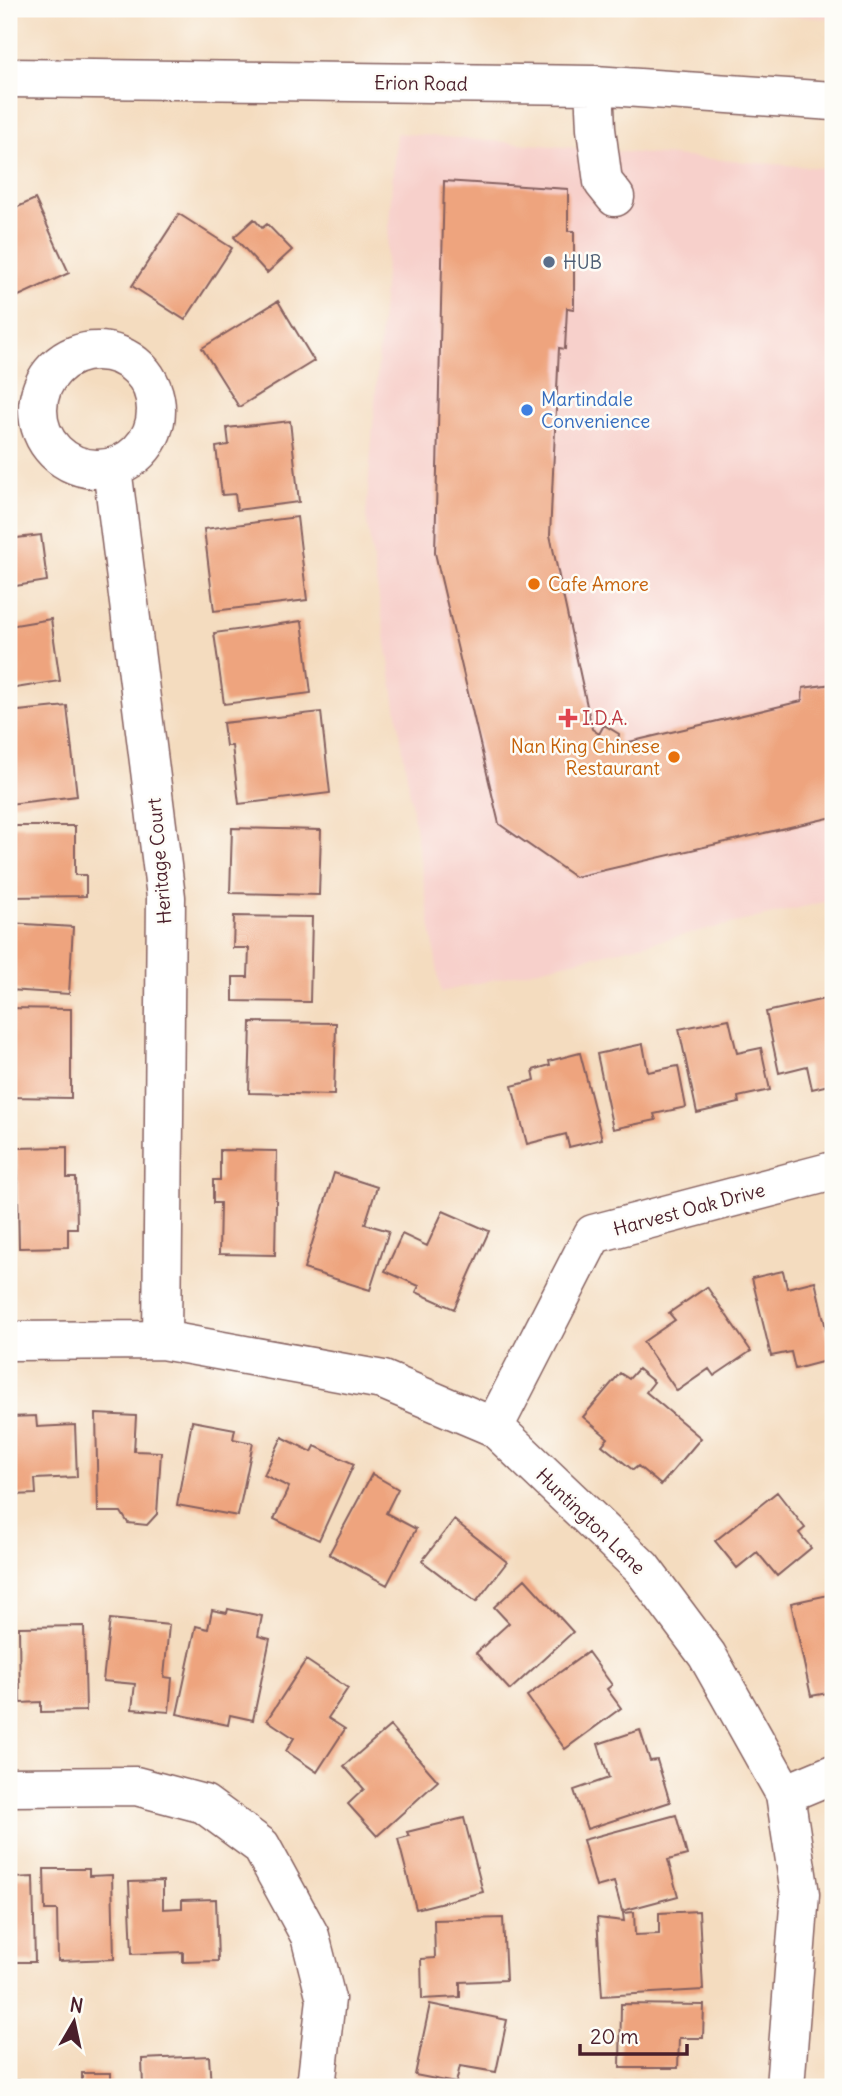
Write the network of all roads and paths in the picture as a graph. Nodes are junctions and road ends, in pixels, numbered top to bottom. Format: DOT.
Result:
graph roads {
  1 [pos="9,78"];
  2 [pos="594,85"];
  3 [pos="833,101"];
  4 [pos="615,197"];
  5 [pos="112,468"];
  6 [pos="833,1171"];
  7 [pos="162,1340"];
  8 [pos="9,1341"];
  9 [pos="494,1427"];
  10 [pos="833,1774"];
  11 [pos="9,1787"];
  12 [pos="786,1794"];
  13 [pos="314,2087"];
  14 [pos="785,2087"];
  1 -- 2 [label="street, Erion Road"];
  2 -- 3 [label="street, Erion Road"];
  2 -- 4 [label="street"];
  5 -- 7 [label="street, Heritage Court"];
  6 -- 9 [label="street, Harvest Oak Drive"];
  7 -- 8 [label="street, Huntington Lane"];
  7 -- 9 [label="street, Huntington Lane"];
  9 -- 12 [label="street, Huntington Lane"];
  10 -- 12 [label="street"];
  11 -- 13 [label="street"];
  12 -- 14 [label="street, Huntington Lane"];
}
